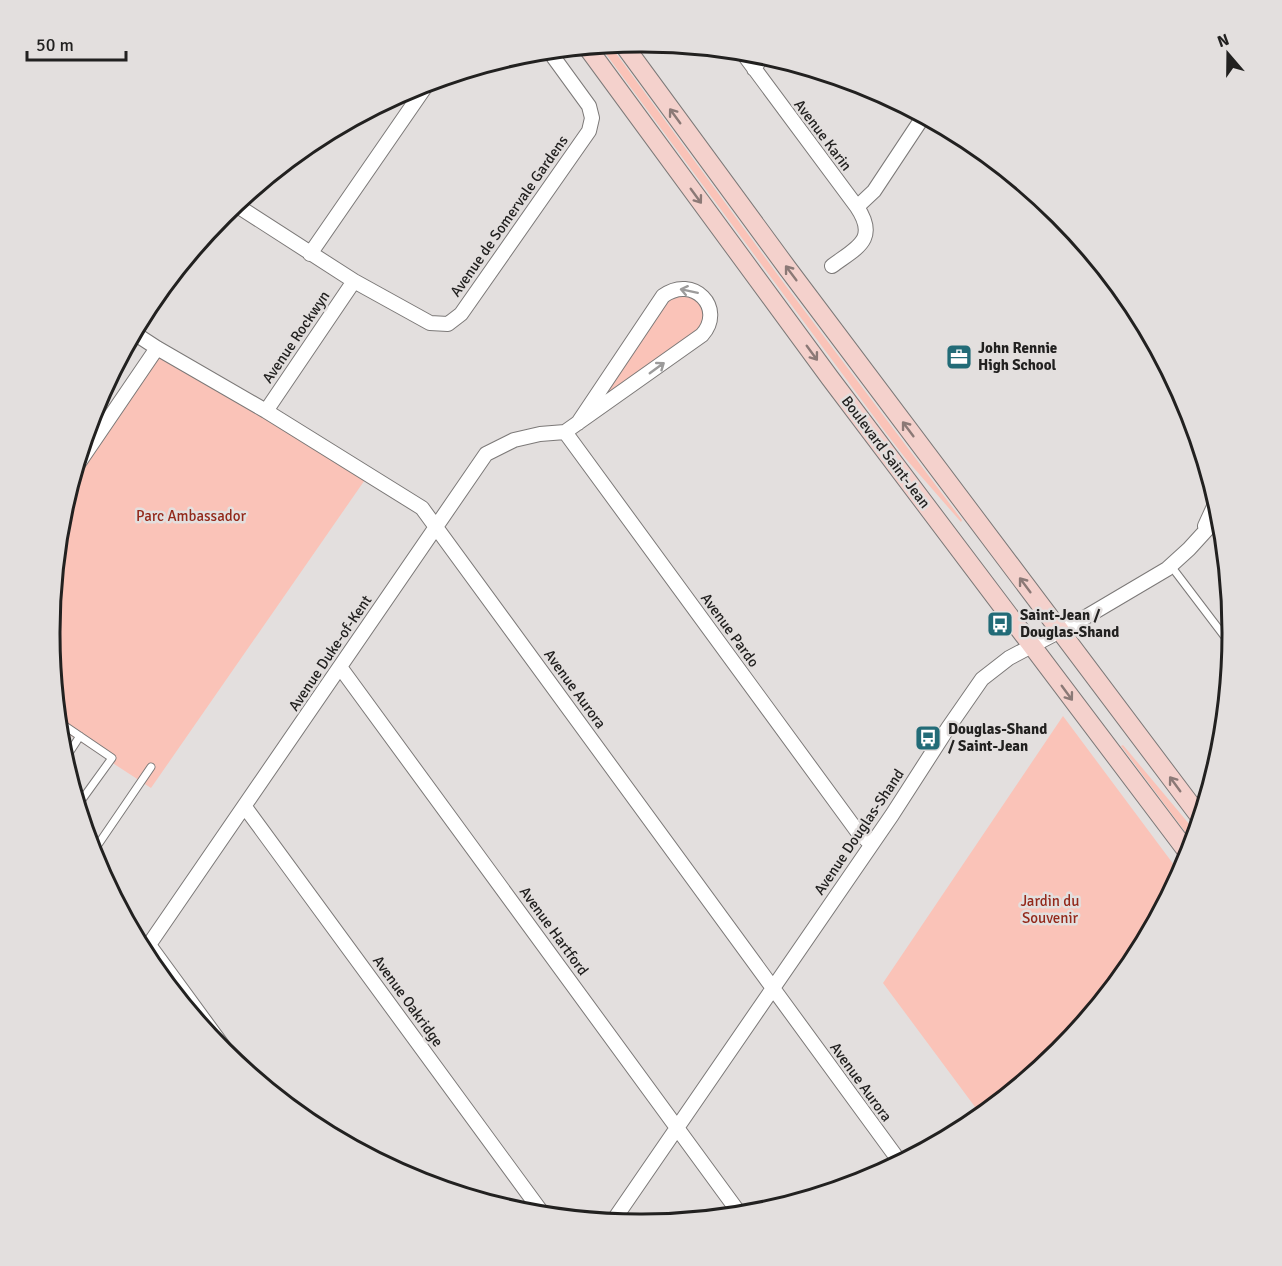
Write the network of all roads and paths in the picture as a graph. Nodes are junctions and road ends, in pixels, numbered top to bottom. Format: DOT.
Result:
graph roads {
  1 [pos="629,53"];
  2 [pos="593,55"];
  3 [pos="555,59"];
  4 [pos="750,63"];
  5 [pos="757,65"];
  6 [pos="754,69"];
  7 [pos="418,97"];
  8 [pos="919,123"];
  9 [pos="857,207"];
  10 [pos="244,210"];
  11 [pos="310,254"];
  12 [pos="832,266"];
  13 [pos="354,281"];
  14 [pos="141,338"];
  15 [pos="157,348"];
  16 [pos="266,411"];
  17 [pos="578,423"];
  18 [pos="97,431"];
  19 [pos="565,432"];
  20 [pos="1209,517"];
  21 [pos="1211,524"];
  22 [pos="436,525"];
  23 [pos="1202,533"];
  24 [pos="1171,566"];
  25 [pos="1060,631"];
  26 [pos="1222,633"];
  27 [pos="1032,646"];
  28 [pos="340,667"];
  29 [pos="69,728"];
  30 [pos="80,736"];
  31 [pos="72,748"];
  32 [pos="151,767"];
  33 [pos="84,797"];
  34 [pos="245,807"];
  35 [pos="1194,809"];
  36 [pos="100,842"];
  37 [pos="872,844"];
  38 [pos="1181,844"];
  39 [pos="150,943"];
  40 [pos="773,989"];
  41 [pos="677,1128"];
  42 [pos="895,1155"];
  43 [pos="535,1203"];
  44 [pos="734,1206"];
  45 [pos="619,1213"];
  25 -- 1 [label="main road, Boulevard Saint-Jean, one-way"];
  2 -- 27 [label="main road, Boulevard Saint-Jean, one-way"];
  3 -- 13 [label="street, Avenue de Somervale Gardens"];
  4 -- 6 [label="street, Avenue Karin"];
  5 -- 6 [label="street"];
  6 -- 9 [label="street, Avenue Karin"];
  7 -- 11 [label="street"];
  8 -- 9 [label="street"];
  9 -- 12 [label="street"];
  10 -- 11 [label="street, Avenue de Somervale Gardens"];
  11 -- 13 [label="street, Avenue de Somervale Gardens"];
  13 -- 16 [label="street, Avenue Rockwyn"];
  14 -- 15 [label="street, Avenue Aurora"];
  15 -- 16 [label="street, Avenue Aurora"];
  15 -- 18 [label="street"];
  16 -- 22 [label="street, Avenue Aurora"];
  17 -- 17 [label="street, Avenue Duke-of-Kent, one-way"];
  17 -- 19 [label="street, Avenue Duke-of-Kent"];
  19 -- 22 [label="street, Avenue Duke-of-Kent"];
  19 -- 37 [label="street, Avenue Pardo"];
  20 -- 23 [label="street, Avenue Douglas-Shand"];
  21 -- 23 [label="street, Avenue Douglas-Shand"];
  22 -- 28 [label="street, Avenue Duke-of-Kent"];
  22 -- 40 [label="street, Avenue Aurora"];
  23 -- 24 [label="street, Avenue Douglas-Shand"];
  24 -- 25 [label="street, Avenue Douglas-Shand"];
  24 -- 26 [label="lane"];
  25 -- 27 [label="street, Avenue Douglas-Shand"];
  35 -- 25 [label="main road, Boulevard Saint-Jean, one-way"];
  27 -- 37 [label="street, Avenue Douglas-Shand"];
  27 -- 38 [label="main road, Boulevard Saint-Jean, one-way"];
  28 -- 34 [label="street, Avenue Duke-of-Kent"];
  28 -- 41 [label="street, Avenue Hartford"];
  29 -- 30 [label="lane"];
  30 -- 31 [label="lane"];
  30 -- 33 [label="lane"];
  32 -- 36 [label="lane"];
  34 -- 39 [label="street, Avenue Duke-of-Kent"];
  34 -- 43 [label="street, Avenue Oakridge"];
  37 -- 40 [label="street, Avenue Douglas-Shand"];
  40 -- 41 [label="street, Avenue Douglas-Shand"];
  40 -- 42 [label="street, Avenue Aurora"];
  41 -- 44 [label="street, Avenue Hartford"];
  41 -- 45 [label="street, Avenue Douglas-Shand"];
}
